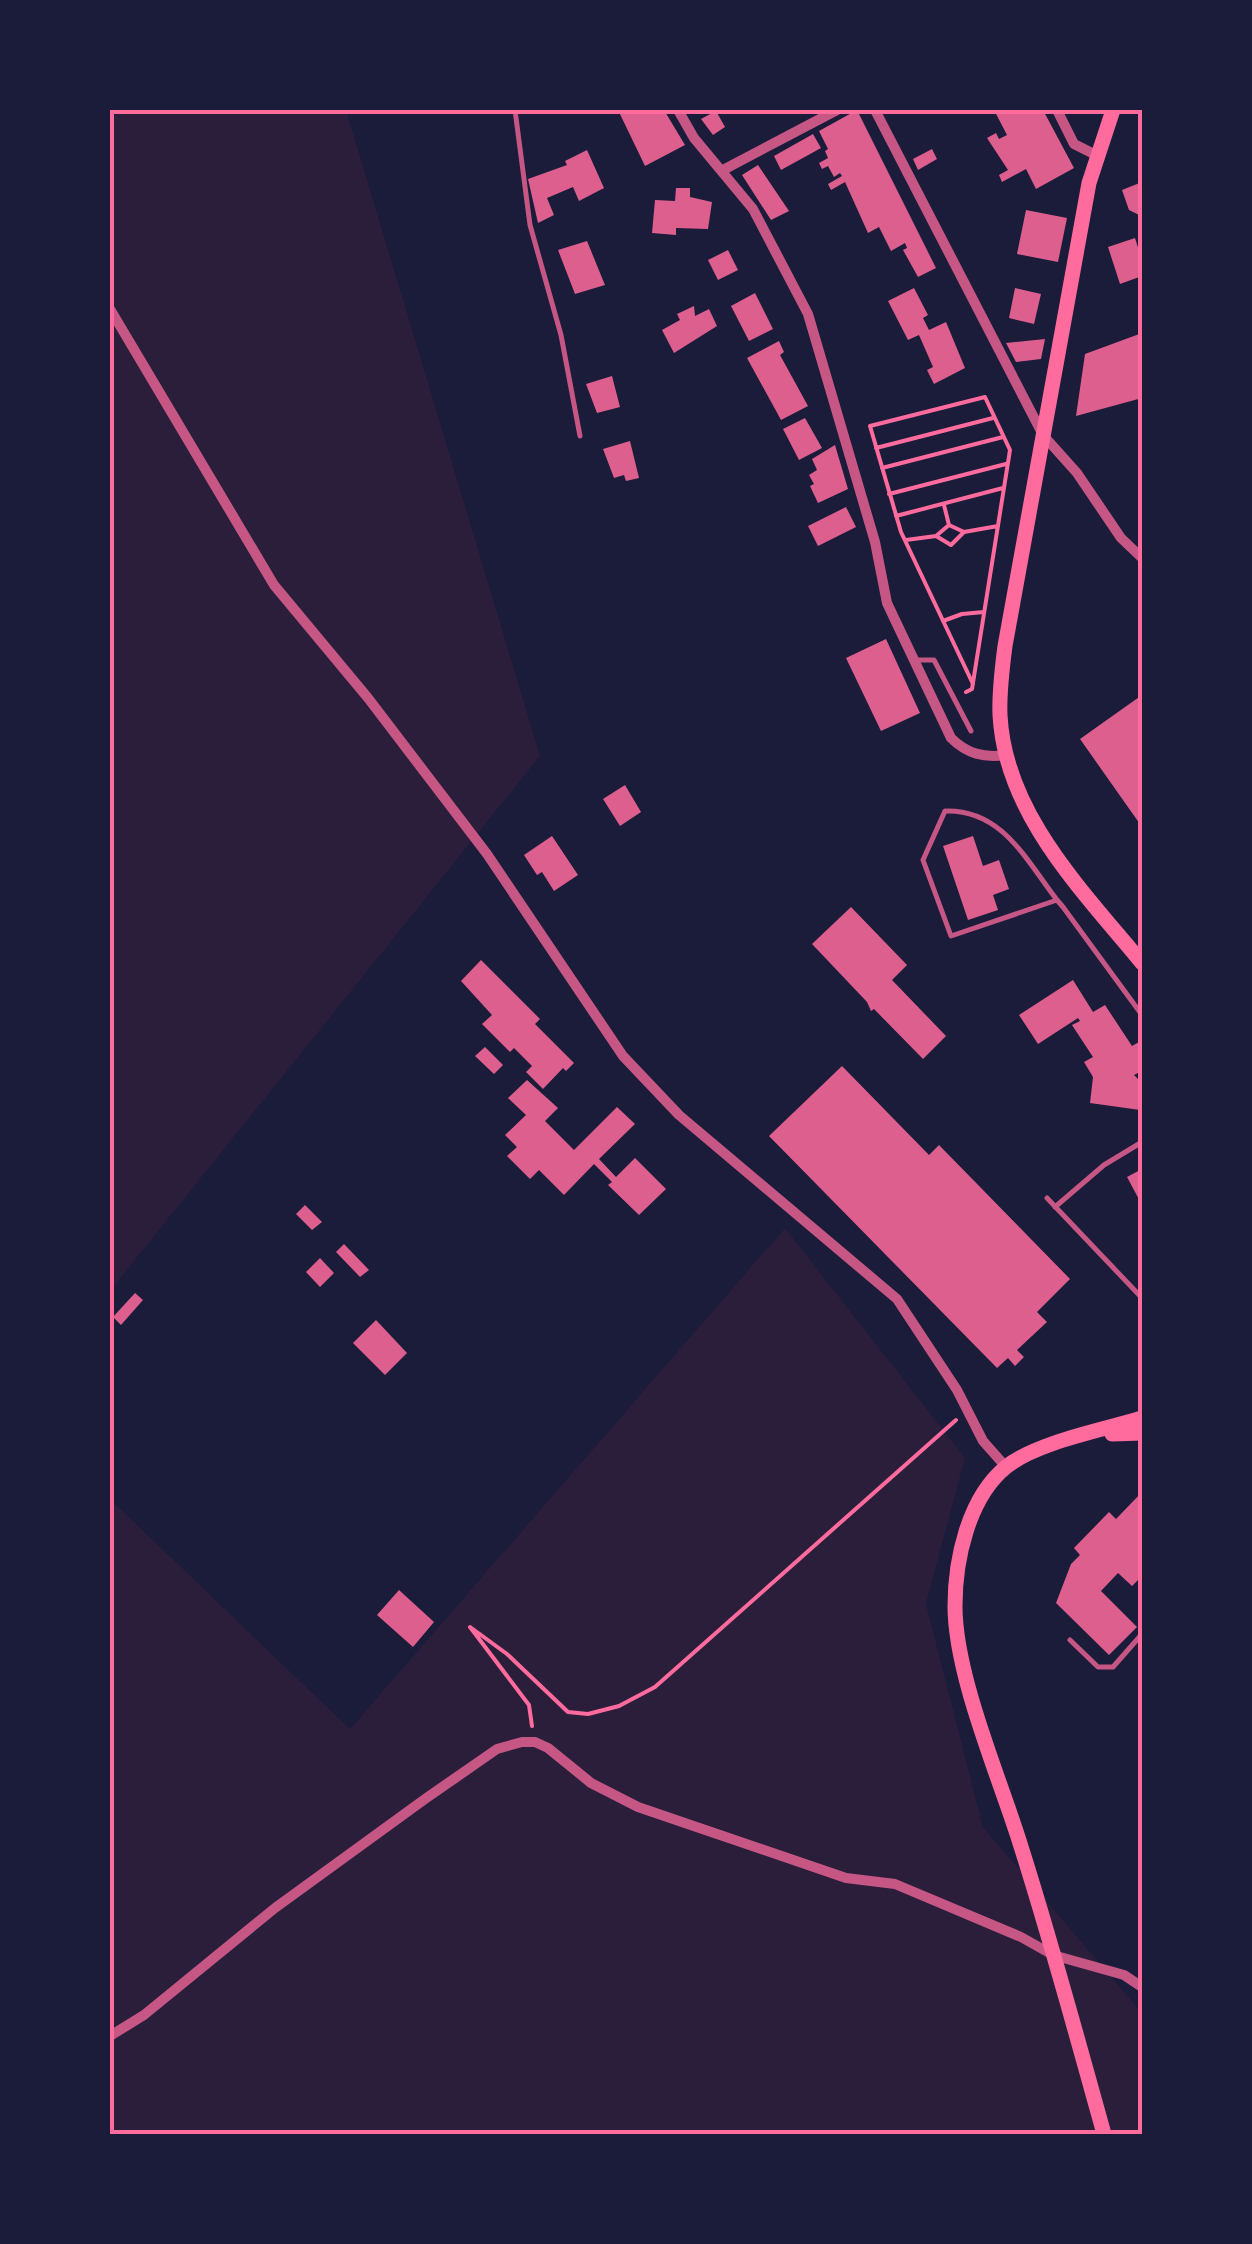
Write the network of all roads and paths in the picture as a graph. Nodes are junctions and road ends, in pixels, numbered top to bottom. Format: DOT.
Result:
graph roads {
  1 [pos="515,110"];
  2 [pos="678,110"];
  3 [pos="837,110"];
  4 [pos="875,110"];
  5 [pos="1057,110"];
  6 [pos="1113,110"];
  7 [pos="1096,155"];
  8 [pos="723,170"];
  9 [pos="110,308"];
  10 [pos="995,418"];
  11 [pos="1043,435"];
  12 [pos="580,436"];
  13 [pos="1004,436"];
  14 [pos="876,448"];
  15 [pos="1008,463"];
  16 [pos="882,468"];
  17 [pos="1004,488"];
  18 [pos="890,494"];
  19 [pos="944,504"];
  20 [pos="896,516"];
  21 [pos="948,525"];
  22 [pos="998,526"];
  23 [pos="964,532"];
  24 [pos="936,536"];
  25 [pos="904,540"];
  26 [pos="1142,558"];
  27 [pos="984,612"];
  28 [pos="943,621"];
  29 [pos="913,660"];
  30 [pos="971,731"];
  31 [pos="1006,755"];
  32 [pos="1058,900"];
  33 [pos="1142,963"];
  34 [pos="1142,1014"];
  35 [pos="1142,1142"];
  36 [pos="1047,1198"];
  37 [pos="1055,1206"];
  38 [pos="1142,1298"];
  39 [pos="968,1410"];
  40 [pos="1142,1418"];
  41 [pos="1142,1433"];
  42 [pos="1094,1434"];
  43 [pos="1006,1467"];
  44 [pos="1142,1634"];
  45 [pos="1070,1640"];
  46 [pos="522,1742"];
  47 [pos="1053,1955"];
  48 [pos="1142,1986"];
  49 [pos="110,2036"];
  50 [pos="1104,2134"];
  1 -- 12 [label="lane"];
  2 -- 8 [label="street"];
  3 -- 8 [label="street"];
  4 -- 11 [label="street"];
  5 -- 7 [label="street"];
  6 -- 7 [label="main road"];
  7 -- 11 [label="main road"];
  8 -- 29 [label="street"];
  9 -- 39 [label="street"];
  10 -- 13 [label="path"];
  10 -- 14 [label="path"];
  10 -- 14 [label="path"];
  11 -- 26 [label="street"];
  11 -- 31 [label="main road"];
  13 -- 15 [label="path"];
  13 -- 16 [label="path"];
  14 -- 16 [label="path"];
  15 -- 17 [label="path"];
  15 -- 18 [label="path"];
  16 -- 18 [label="path"];
  17 -- 19 [label="path"];
  17 -- 22 [label="path"];
  18 -- 20 [label="path"];
  19 -- 20 [label="path"];
  19 -- 21 [label="path"];
  20 -- 25 [label="path"];
  21 -- 23 [label="path"];
  21 -- 24 [label="path"];
  22 -- 23 [label="path"];
  22 -- 27 [label="path"];
  23 -- 24 [label="path"];
  24 -- 25 [label="path"];
  25 -- 28 [label="path"];
  27 -- 28 [label="path"];
  27 -- 28 [label="path"];
  29 -- 30 [label="lane"];
  29 -- 31 [label="street"];
  31 -- 33 [label="main road"];
  32 -- 32 [label="lane"];
  32 -- 34 [label="lane"];
  35 -- 37 [label="lane"];
  36 -- 37 [label="lane"];
  37 -- 38 [label="lane"];
  39 -- 43 [label="street"];
  39 -- 46 [label="path"];
  40 -- 42 [label="main road"];
  41 -- 42 [label="main road"];
  42 -- 43 [label="main road"];
  43 -- 47 [label="main road"];
  44 -- 45 [label="lane"];
  46 -- 47 [label="street"];
  46 -- 49 [label="street"];
  47 -- 48 [label="street"];
  47 -- 50 [label="main road"];
}
